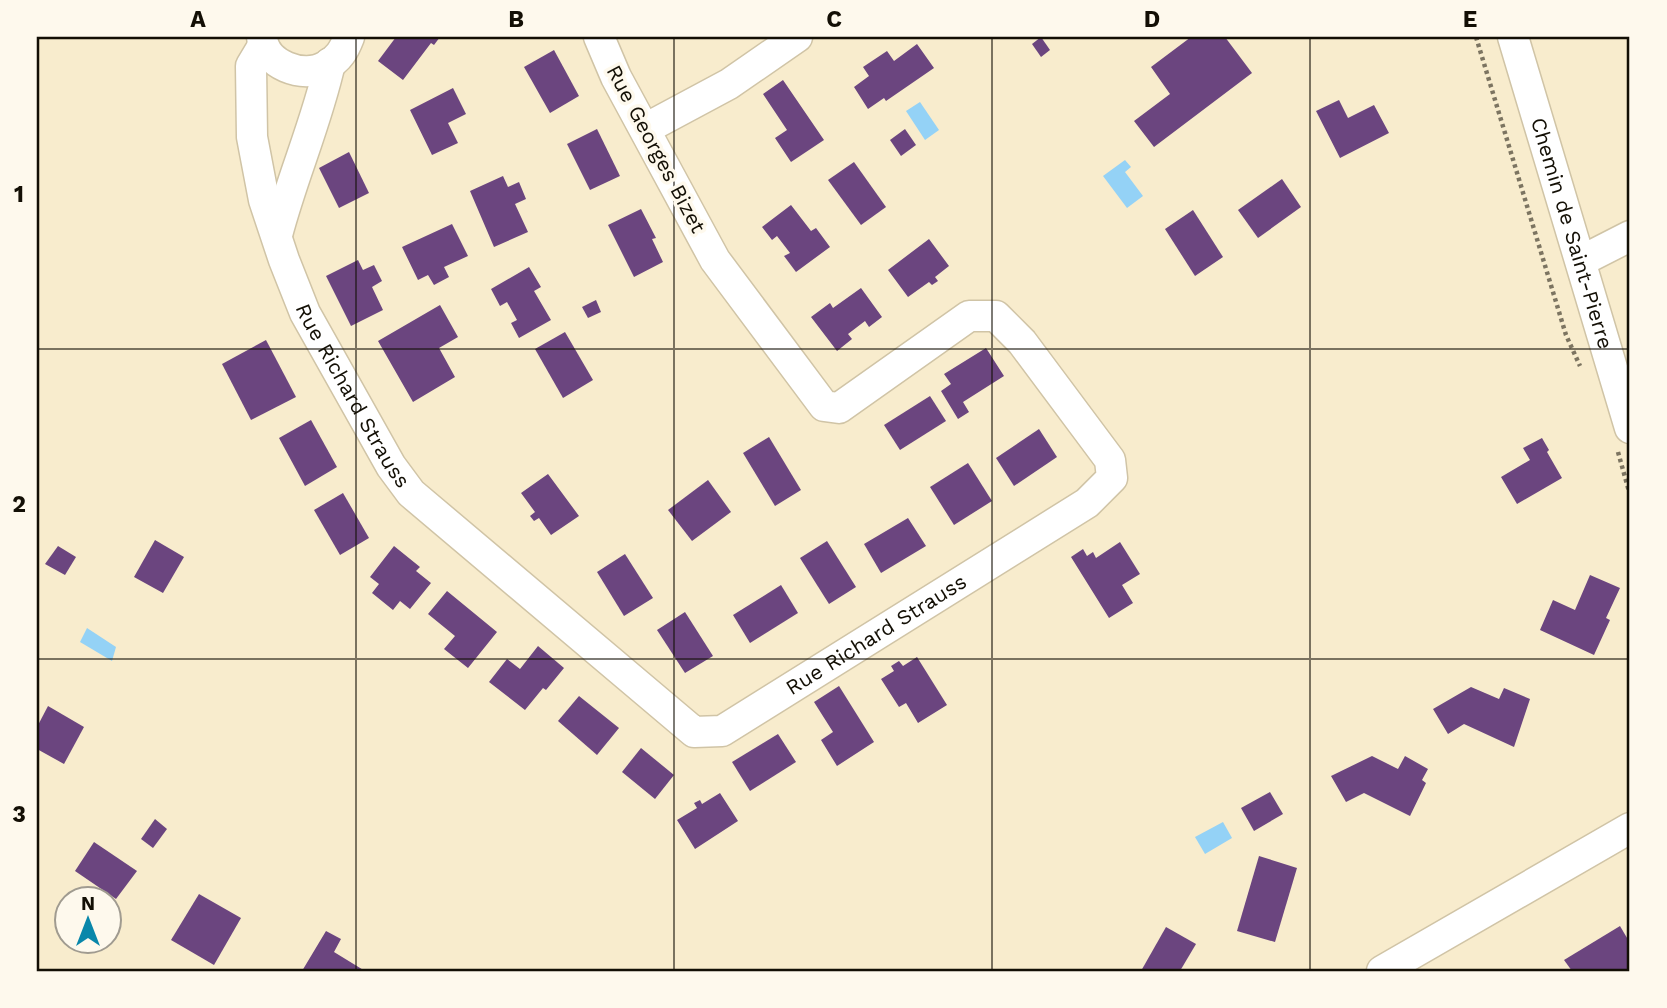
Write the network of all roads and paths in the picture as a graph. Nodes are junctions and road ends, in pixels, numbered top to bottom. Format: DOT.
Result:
graph roads {
  1 [pos="349,37"];
  2 [pos="599,37"];
  3 [pos="797,37"];
  4 [pos="1476,37"];
  5 [pos="1513,37"];
  6 [pos="262,41"];
  7 [pos="330,63"];
  8 [pos="645,130"];
  9 [pos="277,236"];
  10 [pos="1630,236"];
  11 [pos="715,260"];
  12 [pos="1581,261"];
  13 [pos="1581,368"];
  14 [pos="1630,428"];
  15 [pos="1630,828"];
  16 [pos="1382,971"];
  1 -- 7 [label="street"];
  2 -- 8 [label="street, Rue Georges Bizet"];
  3 -- 8 [label="street"];
  4 -- 13 [label="path"];
  5 -- 12 [label="street, Chemin de Saint-Pierre"];
  6 -- 7 [label="street"];
  6 -- 9 [label="street, Rue Richard Strauss"];
  7 -- 9 [label="street"];
  8 -- 11 [label="street, Rue Georges Bizet"];
  9 -- 11 [label="street, Rue Richard Strauss"];
  10 -- 12 [label="street"];
  12 -- 14 [label="street, Chemin de Saint-Pierre"];
  15 -- 16 [label="street"];
}
